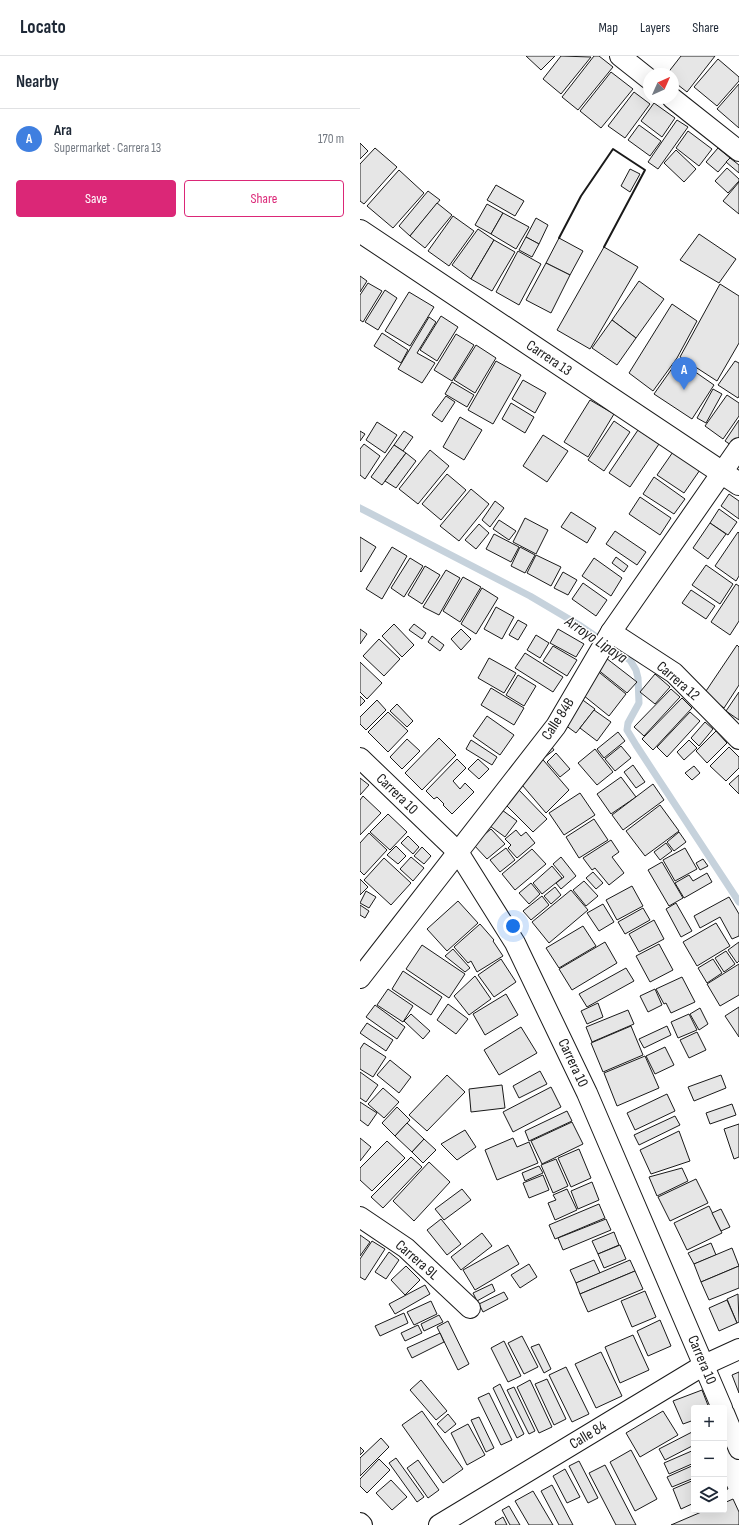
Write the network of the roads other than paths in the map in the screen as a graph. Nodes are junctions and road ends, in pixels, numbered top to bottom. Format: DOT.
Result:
graph roads {
  1 [pos="620,56"];
  2 [pos="643,74"];
  3 [pos="679,104"];
  4 [pos="739,152"];
  5 [pos="360,231"];
  6 [pos="739,448"];
  7 [pos="721,473"];
  8 [pos="739,484"];
  9 [pos="607,639"];
  10 [pos="739,739"];
  11 [pos="360,758"];
  12 [pos="458,852"];
  13 [pos="360,978"];
  14 [pos="360,1217"];
  15 [pos="470,1308"];
  16 [pos="739,1349"];
  17 [pos="704,1365"];
  18 [pos="721,1405"];
  19 [pos="727,1420"];
  20 [pos="739,1449"];
  21 [pos="439,1525"];
  1 -- 2 [label="street"];
  3 -- 4 [label="street"];
  5 -- 7 [label="street, Carrera 13"];
  6 -- 7 [label="street, Calle 84B"];
  7 -- 8 [label="street, Carrera 13"];
  7 -- 9 [label="street, Calle 84B"];
  9 -- 10 [label="street, Carrera 12"];
  9 -- 12 [label="street, Calle 84B"];
  11 -- 12 [label="street, Carrera 10"];
  12 -- 13 [label="street, Calle 84B"];
  12 -- 17 [label="street, Carrera 10"];
  14 -- 15 [label="street, Carrera 9L"];
  16 -- 17 [label="street, Calle 84"];
  17 -- 18 [label="street, Carrera 10"];
  17 -- 21 [label="street, Calle 84"];
  19 -- 20 [label="street"];
}
